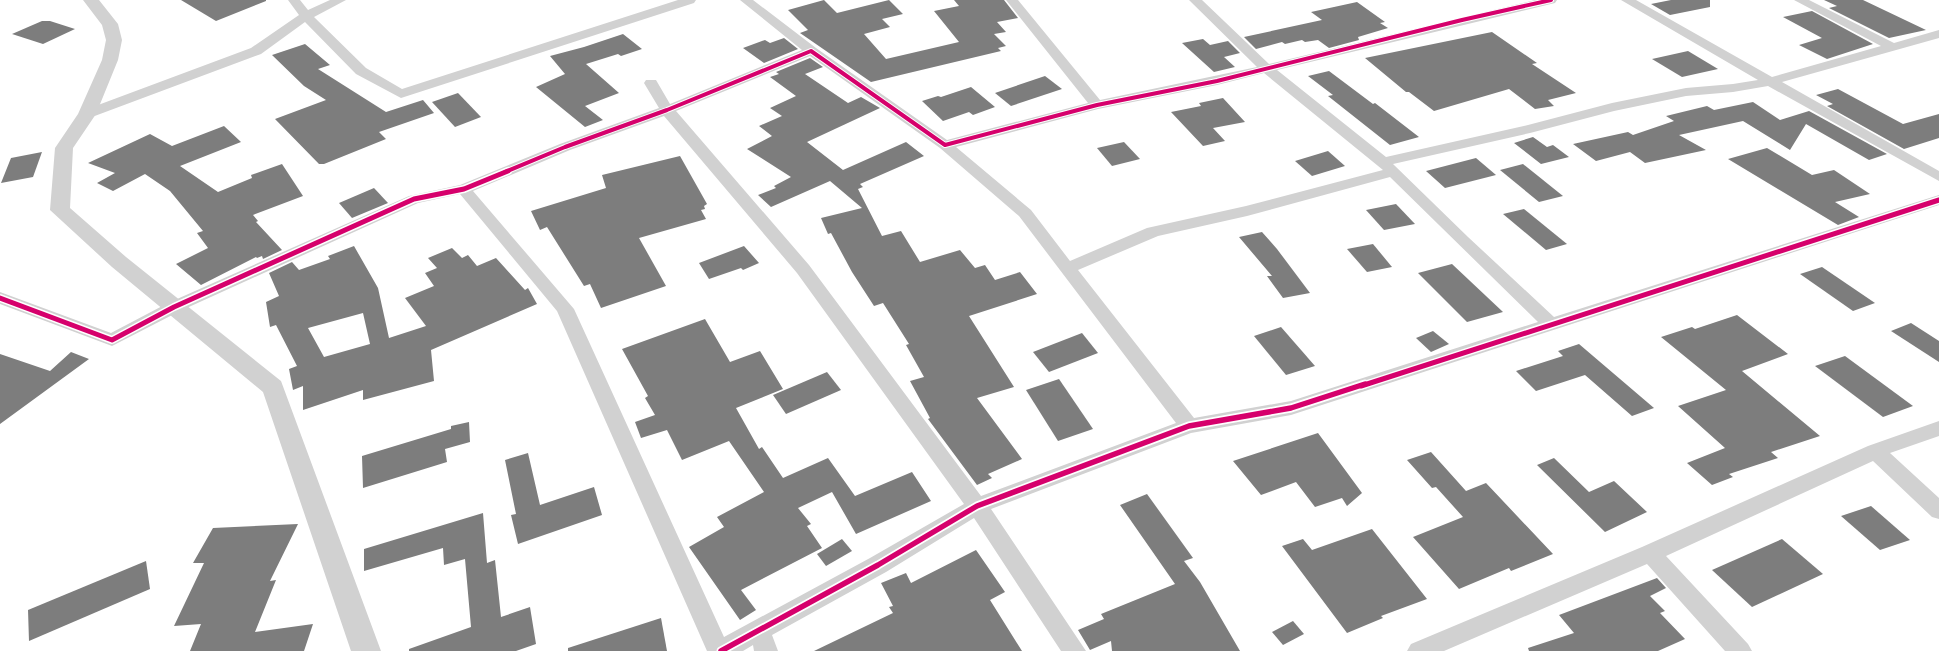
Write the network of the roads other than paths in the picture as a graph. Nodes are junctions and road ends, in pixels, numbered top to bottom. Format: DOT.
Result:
graph roads {
  1 [pos="91,0"];
  2 [pos="294,0"];
  3 [pos="340,0"];
  4 [pos="690,0"];
  5 [pos="746,0"];
  6 [pos="1012,0"];
  7 [pos="1194,0"];
  8 [pos="1551,0"];
  9 [pos="1627,0"];
  10 [pos="1800,0"];
  11 [pos="306,16"];
  12 [pos="1939,34"];
  13 [pos="1890,46"];
  14 [pos="811,51"];
  15 [pos="1268,69"];
  16 [pos="1772,81"];
  17 [pos="651,83"];
  18 [pos="1098,105"];
  19 [pos="667,110"];
  20 [pos="88,114"];
  21 [pos="945,145"];
  22 [pos="1388,167"];
  23 [pos="1939,177"];
  24 [pos="464,189"];
  25 [pos="1939,200"];
  26 [pos="1068,268"];
  27 [pos="0,298"];
  28 [pos="174,307"];
  29 [pos="1550,324"];
  30 [pos="1189,426"];
  31 [pos="1939,428"];
  32 [pos="1875,451"];
  33 [pos="977,506"];
  34 [pos="1939,511"];
  35 [pos="1650,553"];
  36 [pos="763,641"];
  37 [pos="366,651"];
  38 [pos="720,651"];
  39 [pos="1074,651"];
  40 [pos="1419,651"];
  41 [pos="1740,651"];
  1 -- 20 [label="street"];
  2 -- 11 [label="street"];
  3 -- 11 [label="street"];
  4 -- 11 [label="street"];
  5 -- 14 [label="street"];
  6 -- 18 [label="street"];
  7 -- 15 [label="street"];
  8 -- 15 [label="street"];
  9 -- 16 [label="street"];
  10 -- 13 [label="street"];
  11 -- 20 [label="street"];
  12 -- 13 [label="street"];
  13 -- 16 [label="street"];
  14 -- 19 [label="street"];
  14 -- 21 [label="street"];
  15 -- 18 [label="street"];
  15 -- 22 [label="street"];
  16 -- 22 [label="street"];
  16 -- 23 [label="street"];
  17 -- 19 [label="street"];
  18 -- 21 [label="street"];
  19 -- 24 [label="street"];
  19 -- 33 [label="street"];
  20 -- 28 [label="street"];
  21 -- 26 [label="street"];
  22 -- 26 [label="street"];
  22 -- 29 [label="street"];
  24 -- 28 [label="street"];
  24 -- 38 [label="street"];
  25 -- 29 [label="street"];
  26 -- 30 [label="street"];
  27 -- 28 [label="street"];
  28 -- 37 [label="street"];
  29 -- 30 [label="street"];
  30 -- 33 [label="street"];
  31 -- 32 [label="street"];
  32 -- 34 [label="street"];
  32 -- 35 [label="street"];
  33 -- 36 [label="street"];
  33 -- 39 [label="street"];
  35 -- 40 [label="street"];
  35 -- 41 [label="street"];
  36 -- 38 [label="street"];
}
